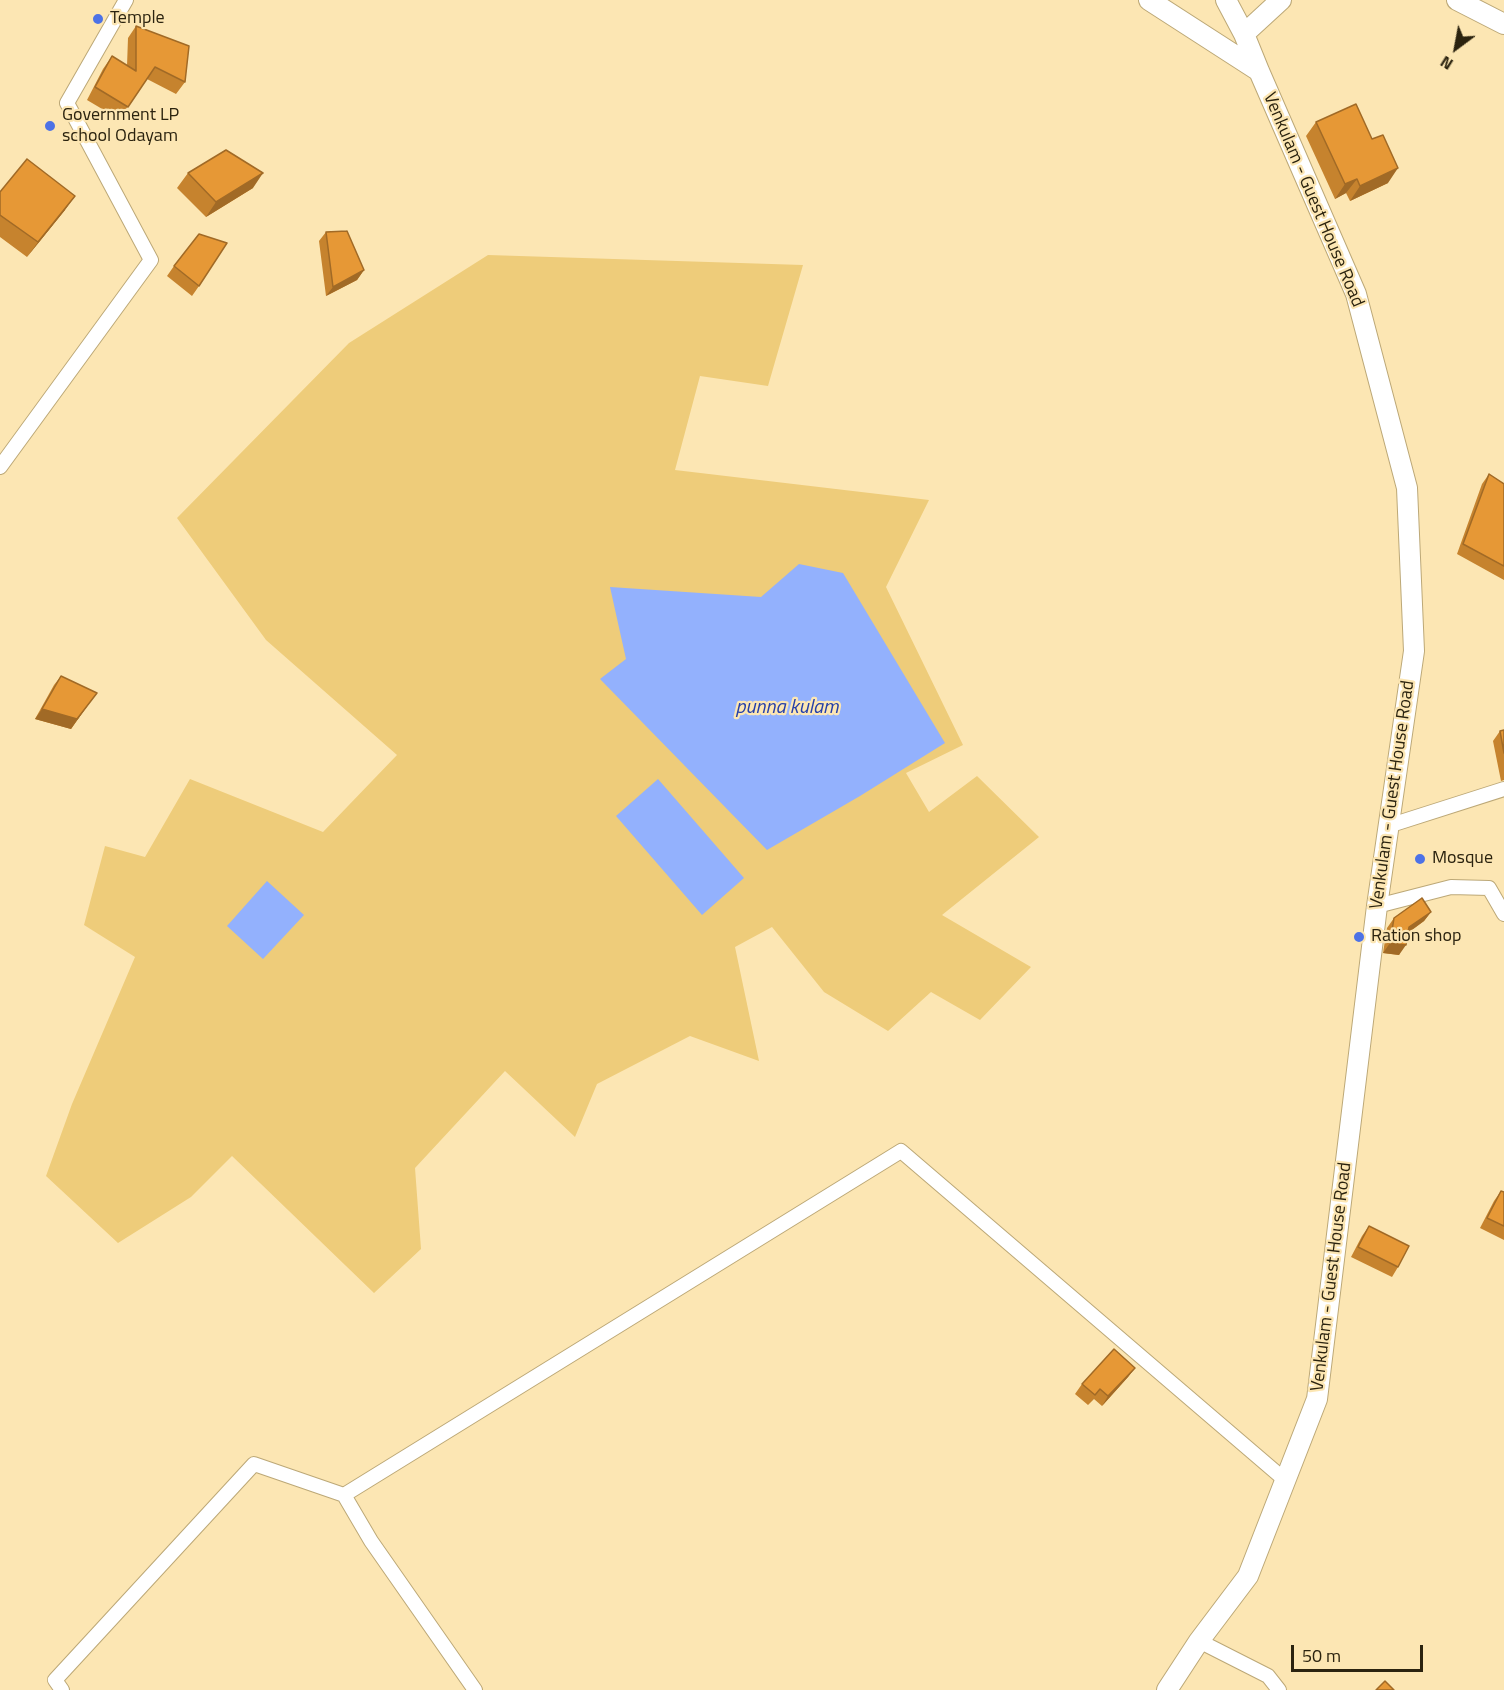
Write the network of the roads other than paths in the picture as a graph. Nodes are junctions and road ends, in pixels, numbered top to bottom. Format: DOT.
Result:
graph roads {
  1 [pos="126,0"];
  2 [pos="1149,0"];
  3 [pos="1226,0"];
  4 [pos="1281,0"];
  5 [pos="1457,0"];
  6 [pos="1504,24"];
  7 [pos="1244,34"];
  8 [pos="1259,71"];
  9 [pos="0,467"];
  10 [pos="1504,789"];
  11 [pos="1388,826"];
  12 [pos="1377,906"];
  13 [pos="1504,914"];
  14 [pos="1286,1480"];
  15 [pos="344,1495"];
  16 [pos="1199,1641"];
  17 [pos="62,1690"];
  18 [pos="475,1690"];
  19 [pos="1167,1690"];
  20 [pos="1279,1690"];
  1 -- 9 [label="street"];
  2 -- 8 [label="main road"];
  3 -- 7 [label="main road, Venkulam - Guest House Road"];
  4 -- 7 [label="main road"];
  5 -- 6 [label="main road"];
  7 -- 8 [label="main road, Venkulam - Guest House Road"];
  8 -- 11 [label="main road, Venkulam - Guest House Road"];
  10 -- 11 [label="street"];
  11 -- 12 [label="main road, Venkulam - Guest House Road"];
  12 -- 13 [label="street"];
  12 -- 14 [label="main road, Venkulam - Guest House Road"];
  14 -- 15 [label="street"];
  14 -- 16 [label="main road, Venkulam - Guest House Road"];
  15 -- 17 [label="street"];
  15 -- 18 [label="street"];
  16 -- 19 [label="main road, Venkulam - Guest House Road"];
  16 -- 20 [label="street"];
}
